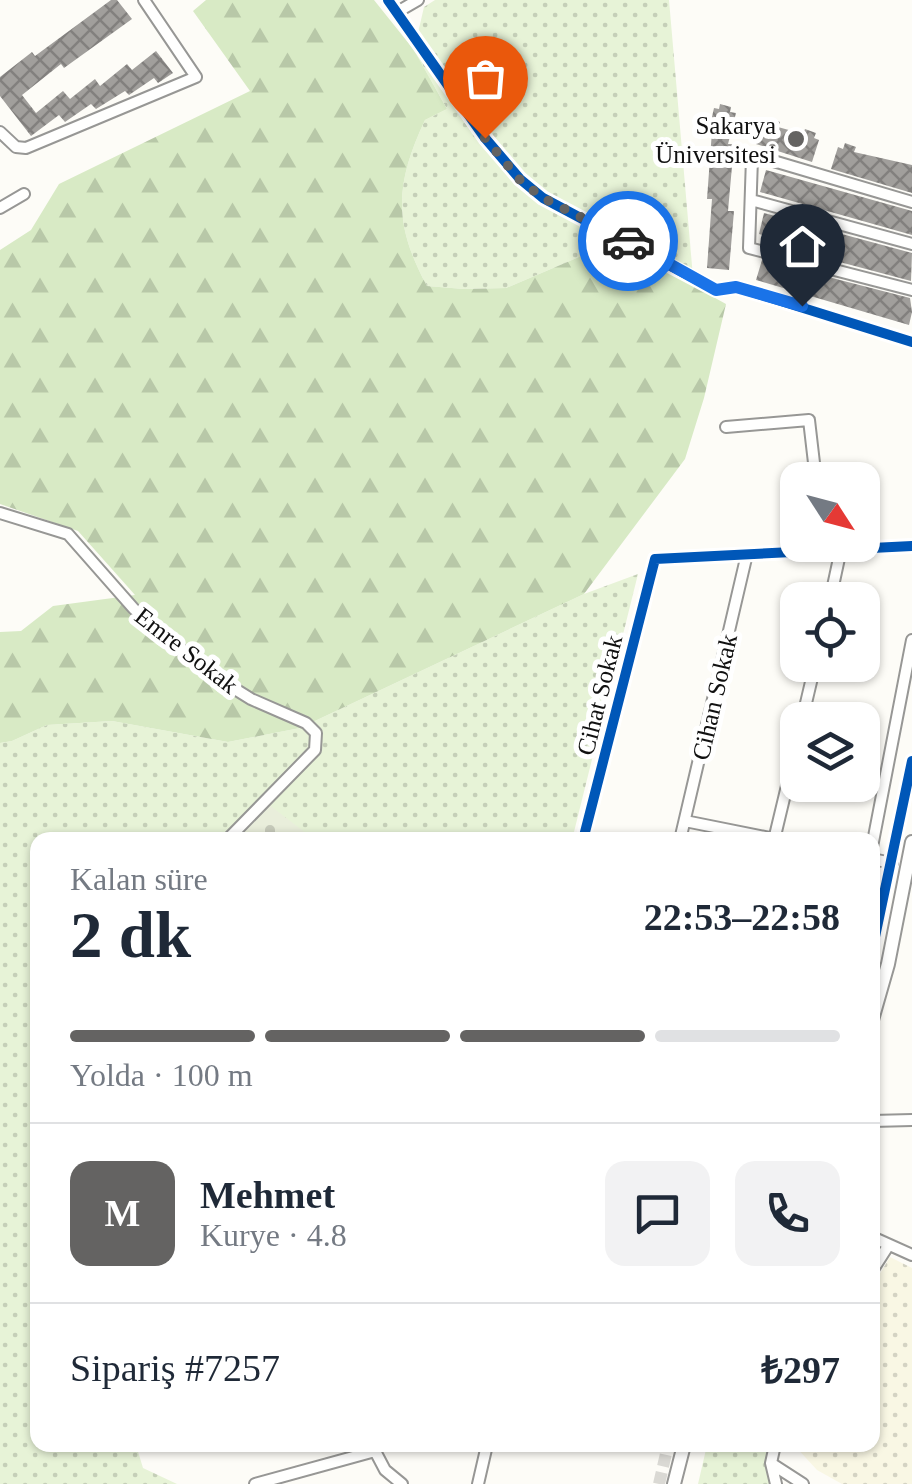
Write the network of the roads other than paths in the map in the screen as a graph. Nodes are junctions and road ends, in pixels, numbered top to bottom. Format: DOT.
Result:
graph roads {
  1 [pos="144,0"];
  2 [pos="388,0"];
  3 [pos="418,0"];
  4 [pos="398,11"];
  5 [pos="0,132"];
  6 [pos="24,194"];
  7 [pos="751,200"];
  8 [pos="912,202"];
  9 [pos="0,208"];
  10 [pos="912,244"];
  11 [pos="912,290"];
  12 [pos="912,342"];
  13 [pos="726,427"];
  14 [pos="814,462"];
  15 [pos="0,513"];
  16 [pos="912,546"];
  17 [pos="880,548"];
  18 [pos="780,551"];
  19 [pos="747,554"];
  20 [pos="912,640"];
  21 [pos="785,802"];
  22 [pos="685,820"];
  23 [pos="236,832"];
  24 [pos="584,832"];
  25 [pos="682,832"];
  26 [pos="740,832"];
  27 [pos="779,832"];
  28 [pos="875,832"];
  29 [pos="912,842"];
  30 [pos="880,861"];
  31 [pos="892,863"];
  32 [pos="880,992"];
  33 [pos="912,1120"];
  34 [pos="880,1122"];
  35 [pos="880,1242"];
  36 [pos="888,1246"];
  37 [pos="912,1255"];
  38 [pos="880,1258"];
  39 [pos="361,1452"];
  40 [pos="376,1452"];
  41 [pos="485,1452"];
  42 [pos="682,1452"];
  43 [pos="774,1452"];
  44 [pos="772,1463"];
  45 [pos="255,1484"];
  46 [pos="402,1484"];
  47 [pos="478,1484"];
  48 [pos="674,1484"];
  49 [pos="776,1484"];
  50 [pos="803,1484"];
  1 -- 5 [label="street"];
  2 -- 4 [label="street"];
  3 -- 4 [label="street"];
  4 -- 12 [label="street"];
  6 -- 9 [label="street"];
  7 -- 8 [label="street"];
  7 -- 10 [label="street"];
  7 -- 11 [label="street"];
  13 -- 14 [label="street"];
  15 -- 23 [label="street, Emre Sokak"];
  16 -- 17 [label="street"];
  18 -- 19 [label="street"];
  19 -- 22 [label="street, Cihan Sokak"];
  19 -- 24 [label="street, Cihat Sokak"];
  20 -- 28 [label="street"];
  21 -- 27 [label="street"];
  22 -- 25 [label="street, Cihan Sokak"];
  22 -- 26 [label="street"];
  29 -- 32 [label="street"];
  30 -- 31 [label="street"];
  33 -- 34 [label="street"];
  35 -- 36 [label="street"];
  36 -- 37 [label="street"];
  36 -- 38 [label="street"];
  39 -- 45 [label="street"];
  40 -- 46 [label="street"];
  41 -- 47 [label="street"];
  42 -- 48 [label="street"];
  43 -- 44 [label="street"];
  44 -- 49 [label="street"];
  44 -- 50 [label="street"];
}
